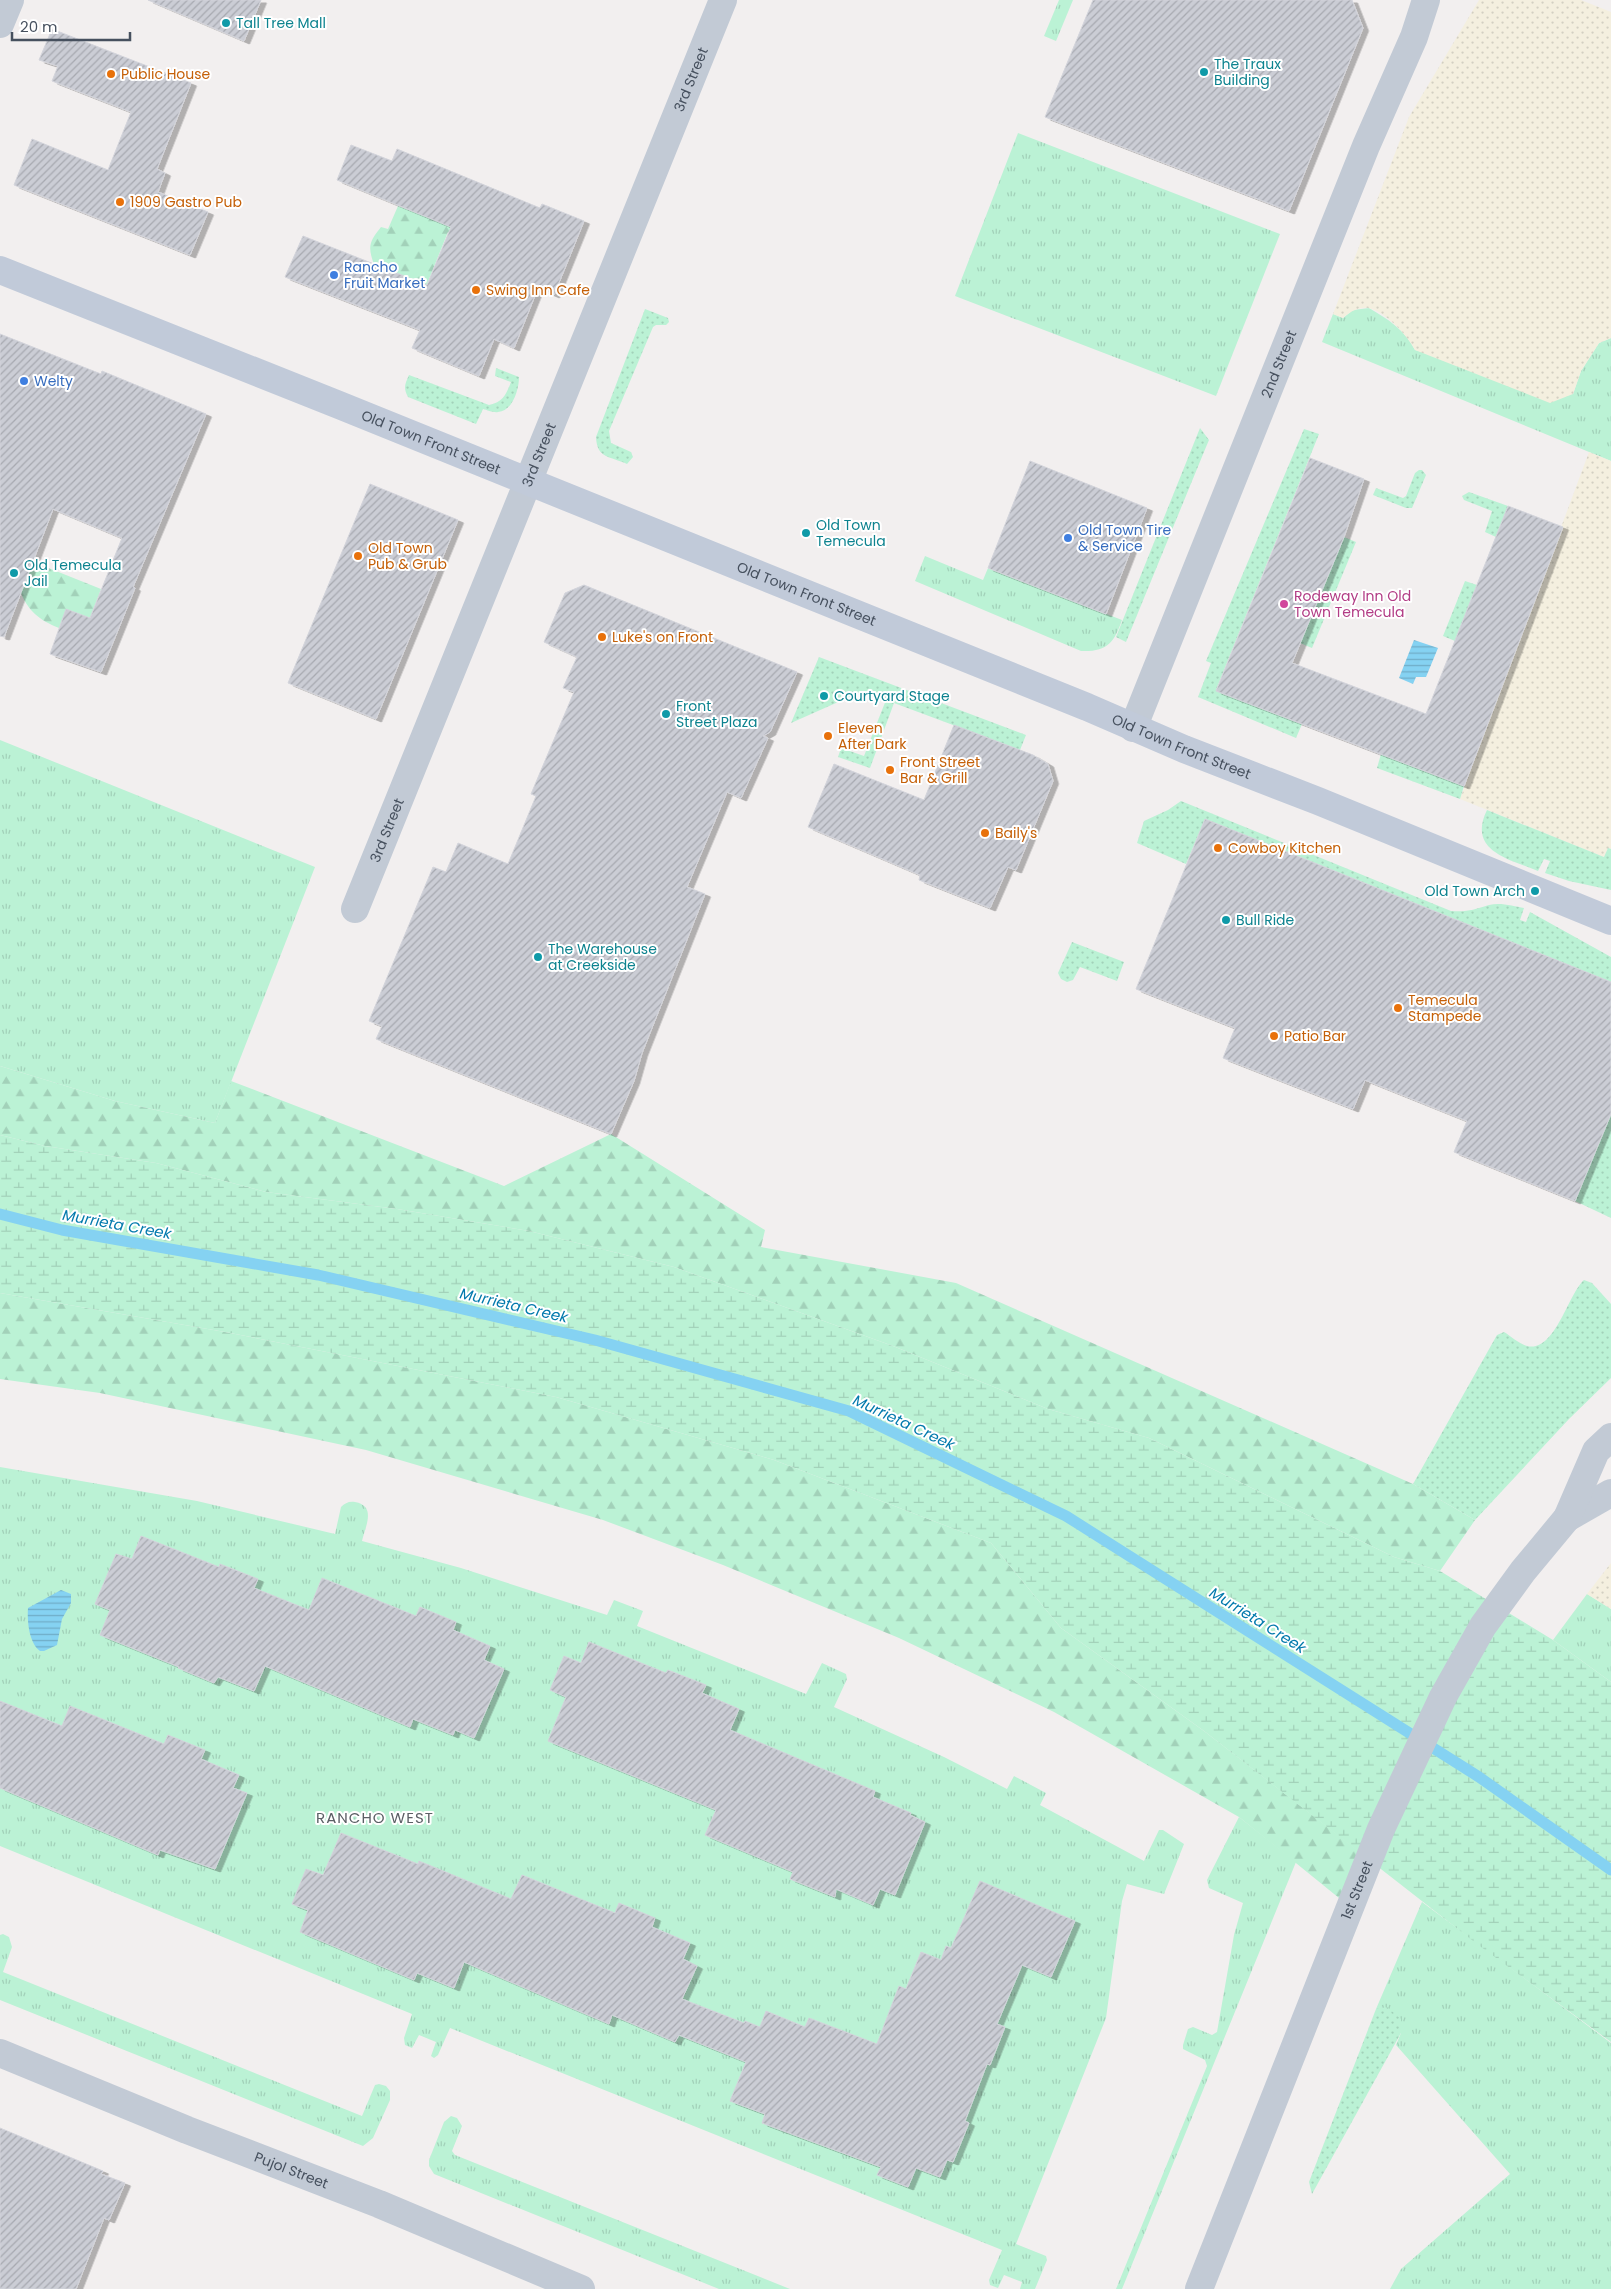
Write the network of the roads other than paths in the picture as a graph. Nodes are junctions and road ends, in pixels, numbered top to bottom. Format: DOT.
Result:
graph roads {
  1 [pos="10,0"];
  2 [pos="724,0"];
  3 [pos="1426,0"];
  4 [pos="0,24"];
  5 [pos="0,270"];
  6 [pos="528,481"];
  7 [pos="1133,728"];
  8 [pos="355,909"];
  9 [pos="1611,920"];
  10 [pos="1611,1437"];
  11 [pos="1611,1493"];
  12 [pos="1567,1518"];
  13 [pos="0,2053"];
  14 [pos="581,2289"];
  15 [pos="1198,2289"];
  1 -- 4 [label="street"];
  2 -- 6 [label="street, 3rd Street"];
  3 -- 7 [label="street, 2nd Street"];
  5 -- 6 [label="main road, Old Town Front Street"];
  6 -- 7 [label="main road, Old Town Front Street"];
  6 -- 8 [label="street, 3rd Street"];
  7 -- 9 [label="main road, Old Town Front Street"];
  10 -- 12 [label="street, 1st Street"];
  11 -- 12 [label="street, 1st Street"];
  12 -- 15 [label="street, 1st Street"];
  13 -- 14 [label="street, Pujol Street"];
}
